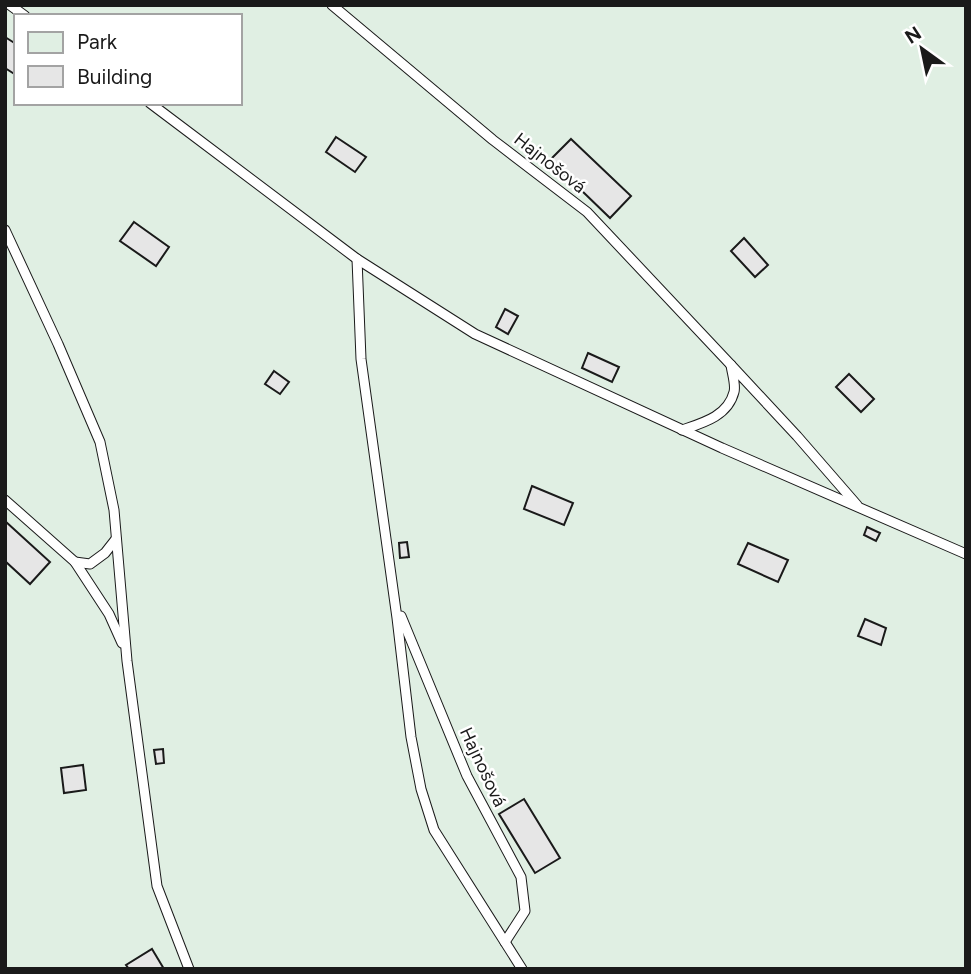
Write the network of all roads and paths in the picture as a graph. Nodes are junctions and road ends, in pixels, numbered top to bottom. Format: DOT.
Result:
graph roads {
  1 [pos="332,5"];
  2 [pos="152,105"];
  3 [pos="5,230"];
  4 [pos="357,259"];
  5 [pos="731,365"];
  6 [pos="682,430"];
  7 [pos="5,500"];
  8 [pos="860,509"];
  9 [pos="117,539"];
  10 [pos="966,554"];
  11 [pos="75,562"];
  12 [pos="395,602"];
  13 [pos="126,651"];
  14 [pos="505,942"];
  15 [pos="189,969"];
  16 [pos="522,969"];
  1 -- 5 [label="lane, Hajnošová"];
  2 -- 4 [label="lane, Hajnošová"];
  3 -- 9 [label="lane"];
  4 -- 6 [label="lane, Hajnošová"];
  4 -- 12 [label="lane, Hajnošová"];
  5 -- 6 [label="lane"];
  5 -- 8 [label="lane, Hajnošová"];
  6 -- 8 [label="lane, Hajnošová"];
  7 -- 11 [label="lane"];
  8 -- 10 [label="lane, Hajnošová"];
  9 -- 11 [label="lane"];
  9 -- 13 [label="lane"];
  11 -- 13 [label="lane"];
  12 -- 14 [label="lane, Hajnošová"];
  12 -- 14 [label="lane, Hajnošová"];
  13 -- 15 [label="lane"];
  14 -- 16 [label="lane, Hajnošová"];
}
